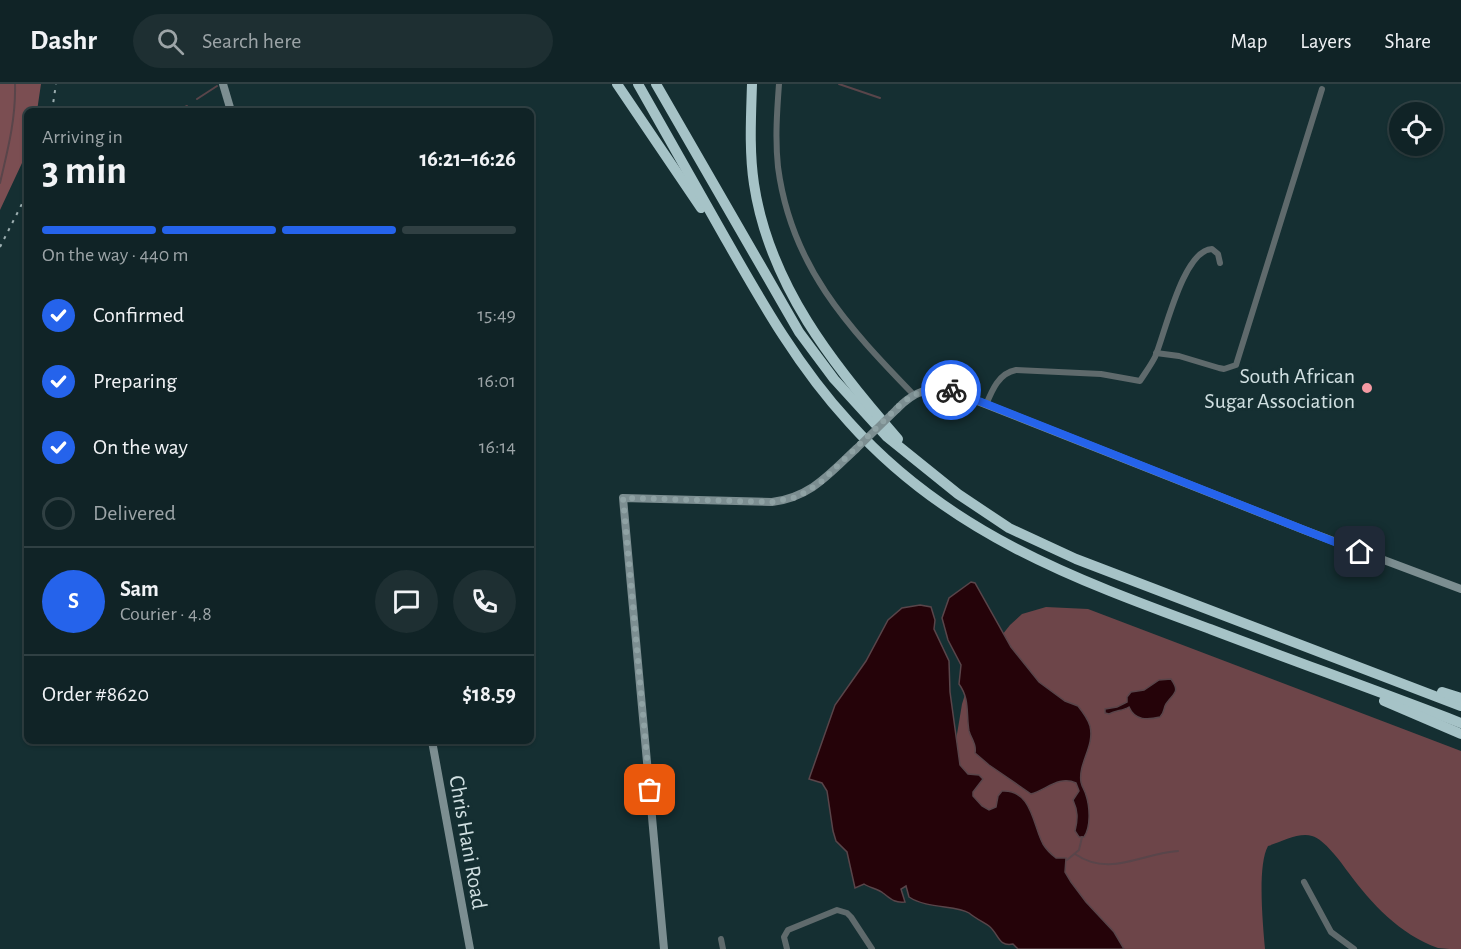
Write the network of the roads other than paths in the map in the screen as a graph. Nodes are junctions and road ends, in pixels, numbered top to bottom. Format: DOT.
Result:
graph roads {
  1 [pos="223,84"];
  2 [pos="617,84"];
  3 [pos="638,84"];
  4 [pos="656,84"];
  5 [pos="752,84"];
  6 [pos="779,84"];
  7 [pos="1322,89"];
  8 [pos="230,108"];
  9 [pos="738,260"];
  10 [pos="1220,263"];
  11 [pos="1156,353"];
  12 [pos="914,395"];
  13 [pos="986,405"];
  14 [pos="912,455"];
  15 [pos="1461,589"];
  16 [pos="1333,657"];
  17 [pos="1286,658"];
  18 [pos="1461,698"];
  19 [pos="1461,706"];
  20 [pos="1461,723"];
  21 [pos="1461,734"];
  22 [pos="433,744"];
  23 [pos="1304,882"];
  24 [pos="721,939"];
  25 [pos="470,949"];
  26 [pos="664,949"];
  27 [pos="723,949"];
  28 [pos="787,949"];
  29 [pos="872,949"];
  30 [pos="1354,949"];
  1 -- 8 [label="street"];
  2 -- 9 [label="highway"];
  3 -- 9 [label="highway"];
  4 -- 14 [label="highway"];
  5 -- 14 [label="highway"];
  6 -- 12 [label="street"];
  7 -- 11 [label="street"];
  9 -- 17 [label="highway"];
  10 -- 11 [label="street"];
  11 -- 13 [label="street"];
  12 -- 13 [label="street"];
  12 -- 26 [label="street, bridge"];
  13 -- 15 [label="street"];
  14 -- 16 [label="highway"];
  16 -- 18 [label="highway"];
  16 -- 19 [label="highway"];
  17 -- 20 [label="highway"];
  17 -- 21 [label="highway"];
  22 -- 25 [label="street, Chris Hani Road"];
  23 -- 30 [label="street"];
  24 -- 27 [label="street"];
  28 -- 29 [label="street"];
}
